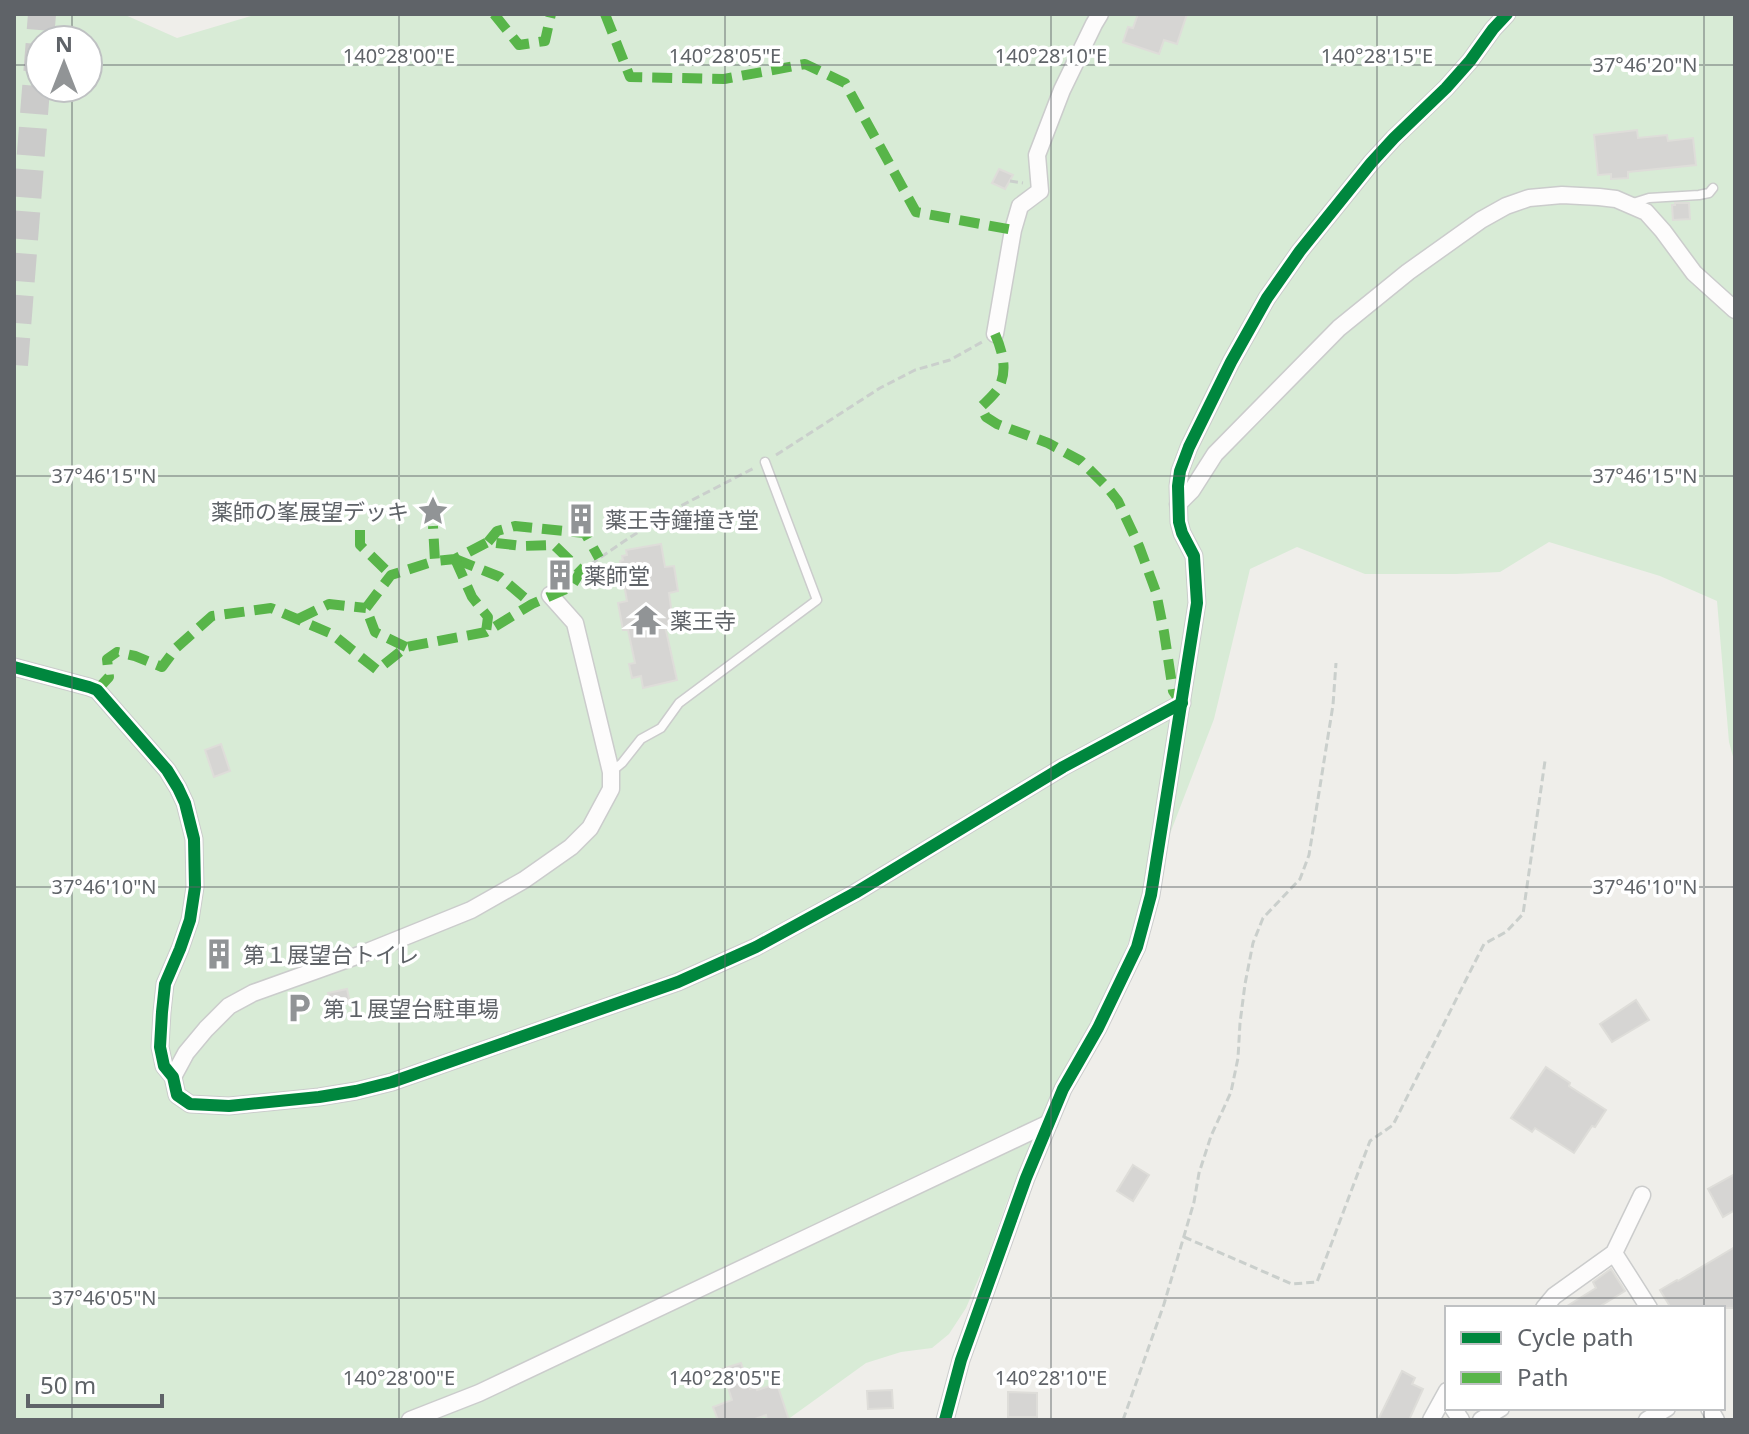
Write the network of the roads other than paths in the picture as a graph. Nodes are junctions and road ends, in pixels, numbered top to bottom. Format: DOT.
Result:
graph roads {
  1 [pos="1100,14"];
  2 [pos="1507,14"];
  3 [pos="1713,188"];
  4 [pos="1629,204"];
  5 [pos="1735,310"];
  6 [pos="995,334"];
  7 [pos="765,462"];
  8 [pos="1178,504"];
  9 [pos="550,595"];
  10 [pos="14,667"];
  11 [pos="1182,703"];
  12 [pos="611,772"];
  13 [pos="173,1077"];
  14 [pos="1049,1123"];
  15 [pos="1642,1195"];
  16 [pos="1614,1253"];
  17 [pos="1546,1306"];
  18 [pos="1648,1306"];
  19 [pos="1445,1396"];
  20 [pos="410,1420"];
  21 [pos="945,1420"];
  22 [pos="1431,1420"];
  1 -- 6 [label="street"];
  2 -- 8 [label="street"];
  3 -- 4 [label="lane"];
  4 -- 5 [label="street"];
  4 -- 8 [label="street"];
  7 -- 12 [label="lane"];
  8 -- 11 [label="street"];
  9 -- 12 [label="street"];
  10 -- 13 [label="street"];
  11 -- 13 [label="street"];
  11 -- 14 [label="street"];
  12 -- 13 [label="street"];
  14 -- 20 [label="street"];
  14 -- 21 [label="street"];
  15 -- 16 [label="street"];
  16 -- 17 [label="street"];
  16 -- 18 [label="street"];
  19 -- 22 [label="street"];
}
